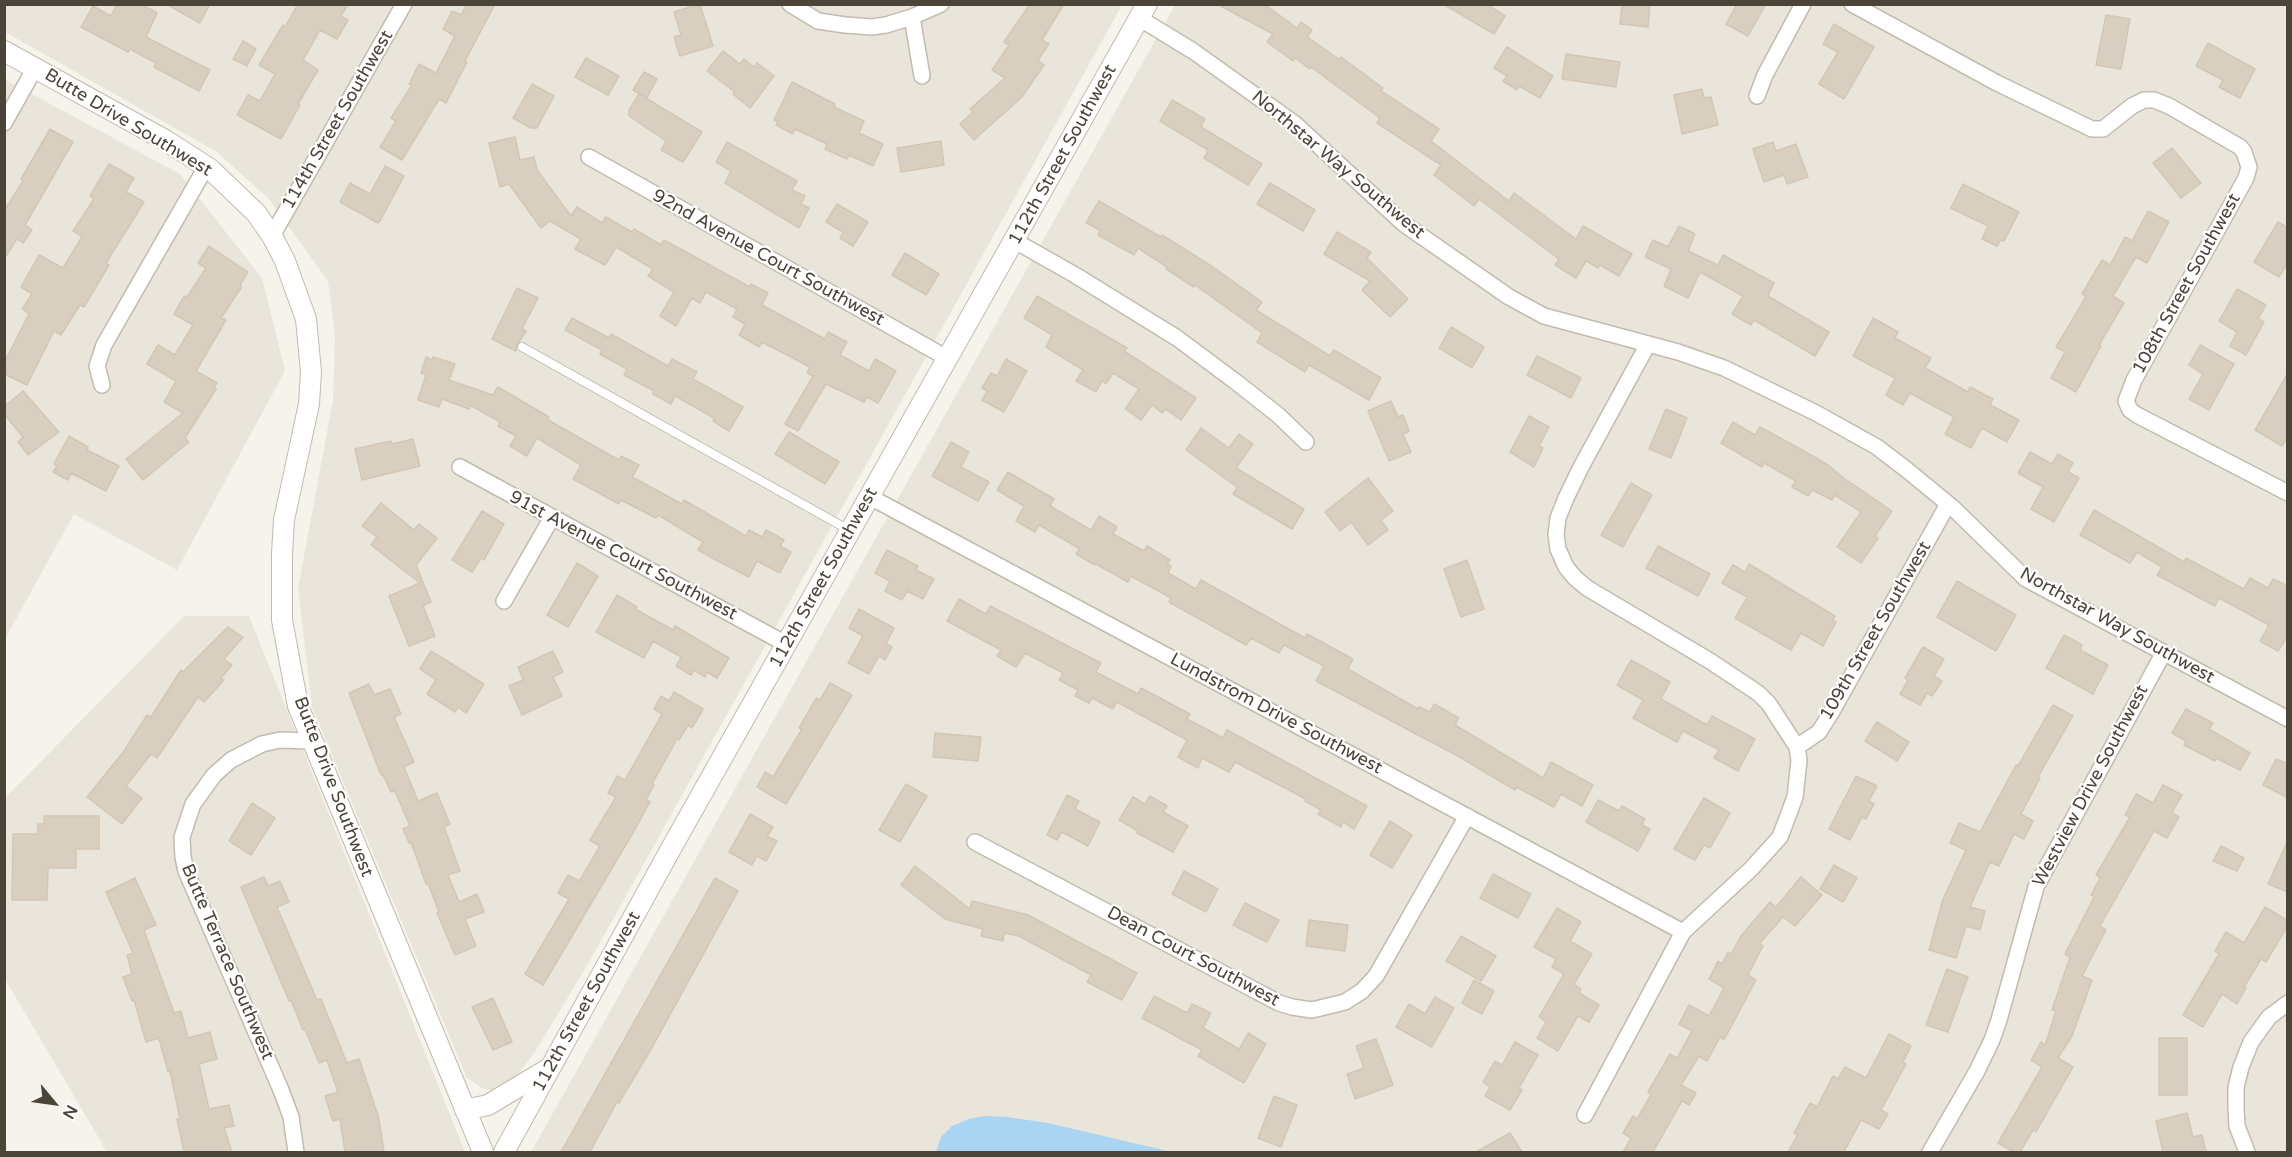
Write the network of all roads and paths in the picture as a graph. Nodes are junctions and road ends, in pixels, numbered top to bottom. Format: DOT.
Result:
graph roads {
  1 [pos="404,4"];
  2 [pos="790,4"];
  3 [pos="941,4"];
  4 [pos="1803,4"];
  5 [pos="1852,4"];
  6 [pos="1143,11"];
  7 [pos="912,17"];
  8 [pos="4,51"];
  9 [pos="35,68"];
  10 [pos="922,76"];
  11 [pos="1757,96"];
  12 [pos="4,123"];
  13 [pos="589,158"];
  14 [pos="206,167"];
  15 [pos="272,236"];
  16 [pos="1015,241"];
  17 [pos="1647,344"];
  18 [pos="522,347"];
  19 [pos="947,358"];
  20 [pos="102,385"];
  21 [pos="1306,442"];
  22 [pos="460,468"];
  23 [pos="2288,493"];
  24 [pos="870,496"];
  25 [pos="1948,504"];
  26 [pos="551,519"];
  27 [pos="851,530"];
  28 [pos="504,601"];
  29 [pos="786,644"];
  30 [pos="2163,654"];
  31 [pos="2288,719"];
  32 [pos="312,741"];
  33 [pos="1797,747"];
  34 [pos="1467,816"];
  35 [pos="975,842"];
  36 [pos="1683,932"];
  37 [pos="2288,1003"];
  38 [pos="550,1068"];
  39 [pos="465,1110"];
  40 [pos="1585,1115"];
  41 [pos="296,1152"];
  42 [pos="483,1152"];
  43 [pos="504,1152"];
  44 [pos="1930,1152"];
  45 [pos="2247,1152"];
  1 -- 15 [label="street, 114th Street Southwest"];
  2 -- 7 [label="street"];
  3 -- 7 [label="street"];
  4 -- 11 [label="street"];
  5 -- 23 [label="street, 108th Street Southwest"];
  6 -- 16 [label="street, 112th Street Southwest"];
  6 -- 17 [label="street, Northstar Way Southwest"];
  7 -- 10 [label="street"];
  8 -- 9 [label="street, Butte Drive Southwest"];
  9 -- 12 [label="street"];
  9 -- 14 [label="street, Butte Drive Southwest"];
  13 -- 19 [label="street, 92nd Avenue Court Southwest"];
  14 -- 15 [label="street, Butte Drive Southwest"];
  14 -- 20 [label="street"];
  15 -- 32 [label="street, Butte Drive Southwest"];
  16 -- 19 [label="street, 112th Street Southwest"];
  16 -- 21 [label="street"];
  17 -- 25 [label="street, Northstar Way Southwest"];
  17 -- 33 [label="street"];
  18 -- 27 [label="lane"];
  19 -- 24 [label="street, 112th Street Southwest"];
  22 -- 26 [label="street, 91st Avenue Court Southwest"];
  24 -- 27 [label="street, 112th Street Southwest"];
  24 -- 34 [label="street, Lundstrom Drive Southwest"];
  25 -- 30 [label="street, Northstar Way Southwest"];
  25 -- 33 [label="street, 109th Street Southwest"];
  26 -- 28 [label="street"];
  26 -- 29 [label="street, 91st Avenue Court Southwest"];
  27 -- 29 [label="street, 112th Street Southwest"];
  29 -- 38 [label="street, 112th Street Southwest"];
  30 -- 31 [label="street, Northstar Way Southwest"];
  30 -- 44 [label="street, Westview Drive Southwest"];
  32 -- 39 [label="street, Butte Drive Southwest"];
  32 -- 41 [label="street, Butte Terrace Southwest"];
  33 -- 36 [label="street"];
  34 -- 35 [label="street, Dean Court Southwest"];
  34 -- 36 [label="street, Lundstrom Drive Southwest"];
  36 -- 40 [label="street"];
  37 -- 45 [label="street"];
  38 -- 39 [label="street"];
  38 -- 43 [label="street, 112th Street Southwest"];
  39 -- 42 [label="street, Butte Drive Southwest"];
}
